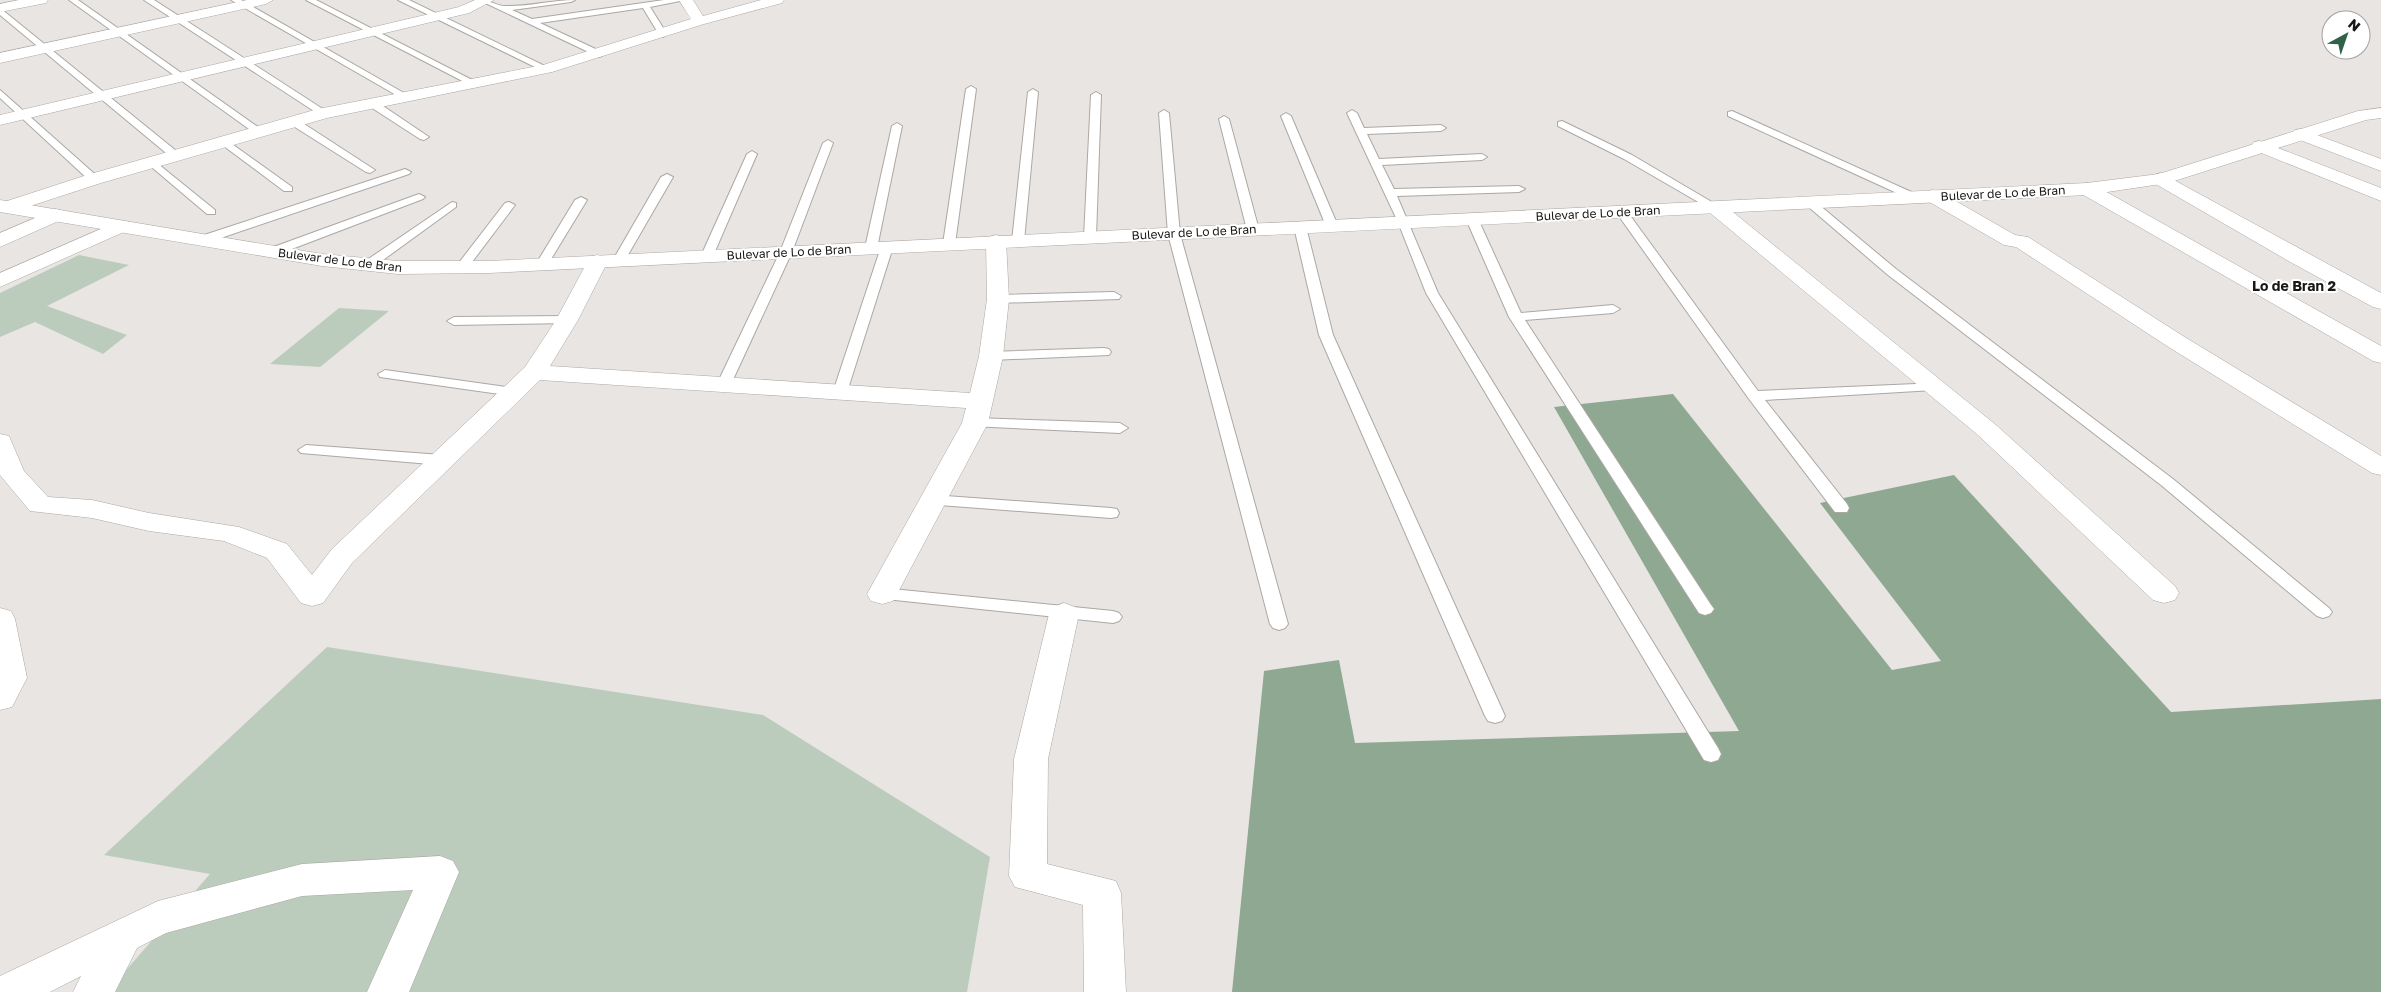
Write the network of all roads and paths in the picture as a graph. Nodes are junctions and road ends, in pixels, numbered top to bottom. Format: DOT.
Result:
graph roads {
  1 [pos="41,0"];
  2 [pos="73,0"];
  3 [pos="148,0"];
  4 [pos="266,0"];
  5 [pos="310,0"];
  6 [pos="402,0"];
  7 [pos="485,0"];
  8 [pos="571,0"];
  9 [pos="681,0"];
  10 [pos="686,0"];
  11 [pos="766,1"];
  12 [pos="239,2"];
  13 [pos="645,6"];
  14 [pos="502,9"];
  15 [pos="0,10"];
  16 [pos="436,17"];
  17 [pos="178,19"];
  18 [pos="699,21"];
  19 [pos="532,22"];
  20 [pos="118,32"];
  21 [pos="372,32"];
  22 [pos="664,34"];
  23 [pos="315,45"];
  24 [pos="45,48"];
  25 [pos="599,54"];
  26 [pos="0,58"];
  27 [pos="244,62"];
  28 [pos="546,69"];
  29 [pos="182,77"];
  30 [pos="475,84"];
  31 [pos="971,89"];
  32 [pos="1033,92"];
  33 [pos="0,93"];
  34 [pos="1096,95"];
  35 [pos="102,96"];
  36 [pos="406,97"];
  37 [pos="372,104"];
  38 [pos="324,113"];
  39 [pos="1164,113"];
  40 [pos="1352,113"];
  41 [pos="23,114"];
  42 [pos="1732,114"];
  43 [pos="2378,114"];
  44 [pos="1286,116"];
  45 [pos="1224,119"];
  46 [pos="0,120"];
  47 [pos="294,122"];
  48 [pos="1562,124"];
  49 [pos="897,126"];
  50 [pos="1441,128"];
  51 [pos="1361,131"];
  52 [pos="260,132"];
  53 [pos="2301,134"];
  54 [pos="424,137"];
  55 [pos="226,142"];
  56 [pos="828,142"];
  57 [pos="2260,146"];
  58 [pos="752,154"];
  59 [pos="176,156"];
  60 [pos="1482,157"];
  61 [pos="152,162"];
  62 [pos="1374,162"];
  63 [pos="2381,165"];
  64 [pos="370,170"];
  65 [pos="405,172"];
  66 [pos="668,177"];
  67 [pos="94,179"];
  68 [pos="2161,179"];
  69 [pos="288,189"];
  70 [pos="1519,189"];
  71 [pos="2087,189"];
  72 [pos="1389,193"];
  73 [pos="2381,195"];
  74 [pos="1923,196"];
  75 [pos="419,197"];
  76 [pos="581,200"];
  77 [pos="1808,201"];
  78 [pos="3,204"];
  79 [pos="452,205"];
  80 [pos="509,205"];
  81 [pos="1716,208"];
  82 [pos="211,212"];
  83 [pos="1622,212"];
  84 [pos="56,216"];
  85 [pos="1472,219"];
  86 [pos="1404,222"];
  87 [pos="1332,226"];
  88 [pos="119,227"];
  89 [pos="1300,227"];
  90 [pos="1253,230"];
  91 [pos="1174,234"];
  92 [pos="1090,237"];
  93 [pos="0,241"];
  94 [pos="199,241"];
  95 [pos="1007,241"];
  96 [pos="949,244"];
  97 [pos="879,248"];
  98 [pos="272,252"];
  99 [pos="786,252"];
  100 [pos="707,256"];
  101 [pos="608,261"];
  102 [pos="542,264"];
  103 [pos="368,265"];
  104 [pos="462,267"];
  105 [pos="0,280"];
  106 [pos="1114,296"];
  107 [pos="998,299"];
  108 [pos="2381,302"];
  109 [pos="1613,309"];
  110 [pos="1516,317"];
  111 [pos="566,320"];
  112 [pos="454,321"];
  113 [pos="1104,352"];
  114 [pos="991,356"];
  115 [pos="2381,356"];
  116 [pos="534,372"];
  117 [pos="385,374"];
  118 [pos="724,384"];
  119 [pos="1934,386"];
  120 [pos="514,392"];
  121 [pos="840,392"];
  122 [pos="1754,396"];
  123 [pos="978,412"];
  124 [pos="1120,428"];
  125 [pos="0,442"];
  126 [pos="306,450"];
  127 [pos="442,460"];
  128 [pos="2381,466"];
  129 [pos="932,500"];
  130 [pos="1841,508"];
  131 [pos="1111,513"];
  132 [pos="2164,593"];
  133 [pos="882,594"];
  134 [pos="1705,609"];
  135 [pos="2323,612"];
  136 [pos="1064,614"];
  137 [pos="1113,617"];
  138 [pos="0,619"];
  139 [pos="1279,624"];
  140 [pos="0,698"];
  141 [pos="1495,716"];
  142 [pos="1711,754"];
  143 [pos="123,935"];
  144 [pos="9,992"];
  145 [pos="94,992"];
  146 [pos="388,992"];
  147 [pos="1105,992"];
  1 -- 15 [label="street"];
  2 -- 20 [label="lane"];
  3 -- 17 [label="lane"];
  4 -- 12 [label="street"];
  5 -- 21 [label="lane"];
  6 -- 16 [label="lane"];
  7 -- 14 [label="lane"];
  7 -- 16 [label="street"];
  8 -- 14 [label="lane"];
  9 -- 13 [label="lane"];
  10 -- 18 [label="street"];
  11 -- 18 [label="street"];
  12 -- 17 [label="street"];
  12 -- 23 [label="lane"];
  13 -- 19 [label="lane"];
  13 -- 22 [label="lane"];
  14 -- 19 [label="lane"];
  15 -- 24 [label="lane"];
  16 -- 21 [label="street"];
  16 -- 28 [label="lane"];
  17 -- 20 [label="street"];
  17 -- 27 [label="lane"];
  18 -- 22 [label="street"];
  19 -- 25 [label="lane"];
  20 -- 24 [label="street"];
  20 -- 29 [label="lane"];
  21 -- 23 [label="street"];
  21 -- 30 [label="lane"];
  22 -- 25 [label="street"];
  23 -- 27 [label="street"];
  23 -- 36 [label="lane"];
  24 -- 26 [label="street"];
  24 -- 35 [label="lane"];
  25 -- 28 [label="street"];
  27 -- 29 [label="street"];
  27 -- 38 [label="lane"];
  28 -- 30 [label="street"];
  29 -- 35 [label="street"];
  29 -- 52 [label="lane"];
  30 -- 36 [label="street"];
  31 -- 96 [label="lane"];
  32 -- 95 [label="lane"];
  33 -- 41 [label="lane"];
  34 -- 92 [label="lane"];
  35 -- 41 [label="street"];
  35 -- 59 [label="lane"];
  36 -- 37 [label="street"];
  37 -- 38 [label="street"];
  37 -- 54 [label="lane"];
  38 -- 47 [label="street"];
  39 -- 91 [label="lane"];
  40 -- 51 [label="lane"];
  41 -- 46 [label="street"];
  41 -- 67 [label="lane"];
  42 -- 74 [label="lane"];
  43 -- 53 [label="street, Bulevar de Lo de Bran"];
  44 -- 87 [label="lane"];
  45 -- 90 [label="lane"];
  47 -- 52 [label="street"];
  47 -- 64 [label="lane"];
  48 -- 81 [label="lane"];
  49 -- 97 [label="lane"];
  50 -- 51 [label="lane"];
  51 -- 62 [label="lane"];
  52 -- 55 [label="street"];
  53 -- 57 [label="street, Bulevar de Lo de Bran"];
  53 -- 63 [label="street"];
  55 -- 59 [label="street"];
  55 -- 69 [label="lane"];
  56 -- 99 [label="lane"];
  57 -- 68 [label="street, Bulevar de Lo de Bran"];
  57 -- 73 [label="street"];
  58 -- 100 [label="lane"];
  59 -- 61 [label="street"];
  60 -- 62 [label="lane"];
  61 -- 67 [label="street"];
  61 -- 82 [label="lane"];
  62 -- 72 [label="lane"];
  65 -- 94 [label="lane"];
  66 -- 101 [label="lane"];
  67 -- 78 [label="street"];
  68 -- 71 [label="street, Bulevar de Lo de Bran"];
  68 -- 108 [label="street"];
  70 -- 72 [label="lane"];
  71 -- 74 [label="street, Bulevar de Lo de Bran"];
  71 -- 115 [label="street"];
  72 -- 86 [label="lane"];
  74 -- 77 [label="street, Bulevar de Lo de Bran"];
  74 -- 128 [label="street"];
  75 -- 98 [label="lane"];
  76 -- 102 [label="lane"];
  77 -- 81 [label="street, Bulevar de Lo de Bran"];
  77 -- 135 [label="lane"];
  78 -- 84 [label="street, Bulevar de Lo de Bran"];
  79 -- 103 [label="lane"];
  80 -- 104 [label="lane"];
  81 -- 83 [label="street, Bulevar de Lo de Bran"];
  81 -- 119 [label="street"];
  83 -- 85 [label="street, Bulevar de Lo de Bran"];
  83 -- 122 [label="lane"];
  84 -- 88 [label="street, Bulevar de Lo de Bran"];
  84 -- 93 [label="street"];
  85 -- 86 [label="street, Bulevar de Lo de Bran"];
  85 -- 110 [label="lane"];
  86 -- 87 [label="street, Bulevar de Lo de Bran"];
  86 -- 142 [label="lane"];
  87 -- 89 [label="street, Bulevar de Lo de Bran"];
  88 -- 94 [label="street, Bulevar de Lo de Bran"];
  88 -- 105 [label="street"];
  89 -- 90 [label="street, Bulevar de Lo de Bran"];
  89 -- 141 [label="lane"];
  90 -- 91 [label="street, Bulevar de Lo de Bran"];
  91 -- 92 [label="street, Bulevar de Lo de Bran"];
  91 -- 139 [label="lane"];
  92 -- 95 [label="street, Bulevar de Lo de Bran"];
  94 -- 98 [label="street, Bulevar de Lo de Bran"];
  95 -- 96 [label="street, Bulevar de Lo de Bran"];
  95 -- 107 [label="street"];
  96 -- 97 [label="street, Bulevar de Lo de Bran"];
  97 -- 99 [label="street, Bulevar de Lo de Bran"];
  97 -- 121 [label="lane"];
  98 -- 103 [label="street, Bulevar de Lo de Bran"];
  99 -- 100 [label="street, Bulevar de Lo de Bran"];
  99 -- 118 [label="lane"];
  100 -- 101 [label="street, Bulevar de Lo de Bran"];
  101 -- 102 [label="street, Bulevar de Lo de Bran"];
  101 -- 111 [label="street"];
  102 -- 104 [label="street, Bulevar de Lo de Bran"];
  103 -- 104 [label="street, Bulevar de Lo de Bran"];
  106 -- 107 [label="lane"];
  107 -- 114 [label="street"];
  109 -- 110 [label="lane"];
  110 -- 134 [label="lane"];
  111 -- 112 [label="lane"];
  111 -- 116 [label="street"];
  113 -- 114 [label="lane"];
  114 -- 123 [label="street"];
  116 -- 118 [label="street"];
  116 -- 120 [label="street"];
  117 -- 120 [label="lane"];
  118 -- 121 [label="street"];
  119 -- 122 [label="lane"];
  119 -- 132 [label="street"];
  120 -- 127 [label="street"];
  121 -- 123 [label="street"];
  122 -- 130 [label="lane"];
  123 -- 124 [label="lane"];
  123 -- 129 [label="street"];
  125 -- 127 [label="street"];
  126 -- 127 [label="lane"];
  129 -- 131 [label="lane"];
  129 -- 133 [label="street"];
  133 -- 136 [label="lane"];
  136 -- 137 [label="lane"];
  136 -- 147 [label="street"];
  138 -- 140 [label="street"];
  143 -- 144 [label="street"];
  143 -- 145 [label="street"];
  143 -- 146 [label="street"];
}
